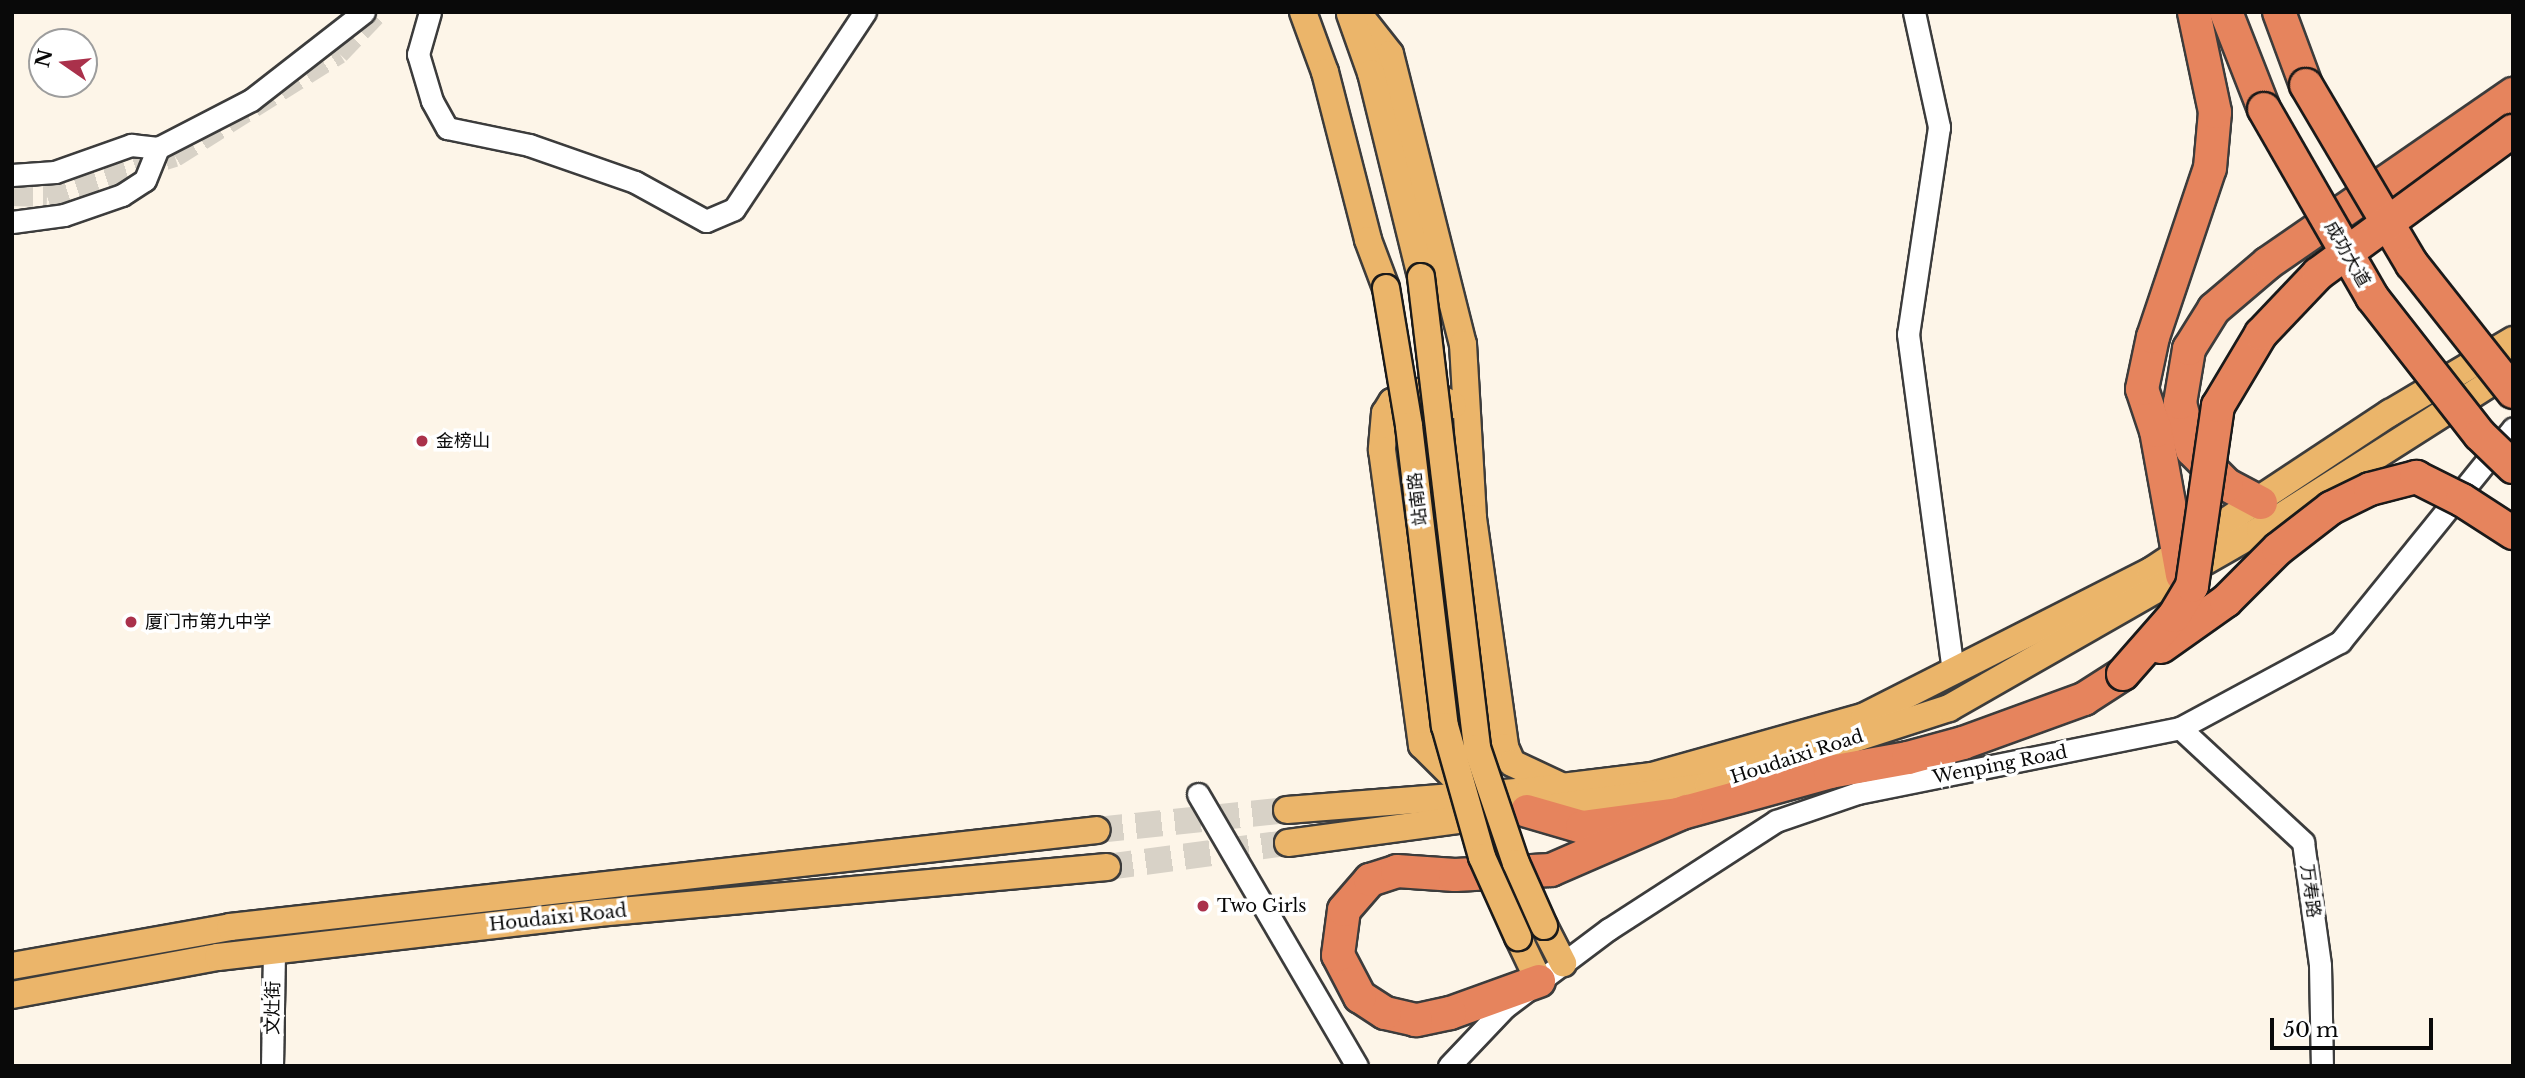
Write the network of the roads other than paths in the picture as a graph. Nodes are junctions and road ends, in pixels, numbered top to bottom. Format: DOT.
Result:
graph roads {
  1 [pos="364,12"];
  2 [pos="430,12"];
  3 [pos="1303,12"];
  4 [pos="1349,12"];
  5 [pos="1357,12"];
  6 [pos="1914,12"];
  7 [pos="2194,12"];
  8 [pos="2226,12"];
  9 [pos="2279,12"];
  10 [pos="2287,12"];
  11 [pos="865,16"];
  12 [pos="2301,73"];
  13 [pos="2513,76"];
  14 [pos="2513,94"];
  15 [pos="2513,131"];
  16 [pos="158,148"];
  17 [pos="12,175"];
  18 [pos="12,222"];
  19 [pos="2513,340"];
  20 [pos="2513,369"];
  21 [pos="2513,392"];
  22 [pos="2513,428"];
  23 [pos="2157,431"];
  24 [pos="1469,456"];
  25 [pos="2513,467"];
  26 [pos="2260,516"];
  27 [pos="2513,533"];
  28 [pos="2180,565"];
  29 [pos="1953,673"];
  30 [pos="2123,674"];
  31 [pos="2180,729"];
  32 [pos="1461,784"];
  33 [pos="1563,787"];
  34 [pos="1198,794"];
  35 [pos="1287,810"];
  36 [pos="1527,811"];
  37 [pos="1687,811"];
  38 [pos="1097,830"];
  39 [pos="1288,843"];
  40 [pos="1107,867"];
  41 [pos="274,951"];
  42 [pos="12,965"];
  43 [pos="1551,972"];
  44 [pos="12,995"];
  45 [pos="272,1066"];
  46 [pos="1357,1066"];
  47 [pos="1449,1066"];
  48 [pos="2322,1066"];
  1 -- 16 [label="street"];
  2 -- 11 [label="street"];
  3 -- 32 [label="main road, 站南路, bridge"];
  4 -- 43 [label="main road, 站南路, bridge"];
  5 -- 24 [label="main road"];
  6 -- 29 [label="street"];
  7 -- 23 [label="highway"];
  8 -- 25 [label="highway, 成功大道, bridge"];
  9 -- 12 [label="highway"];
  10 -- 12 [label="highway"];
  12 -- 21 [label="highway, bridge"];
  13 -- 23 [label="highway"];
  14 -- 26 [label="highway"];
  15 -- 30 [label="highway, bridge"];
  16 -- 17 [label="street"];
  16 -- 18 [label="street"];
  19 -- 26 [label="main road"];
  20 -- 26 [label="main road"];
  22 -- 31 [label="street, Wenping Road"];
  23 -- 28 [label="highway"];
  24 -- 32 [label="main road"];
  24 -- 33 [label="main road"];
  26 -- 28 [label="main road"];
  27 -- 30 [label="highway, bridge"];
  28 -- 29 [label="main road"];
  28 -- 36 [label="main road, Houdaixi Road"];
  29 -- 33 [label="main road"];
  30 -- 37 [label="highway"];
  31 -- 43 [label="street, Wenping Road"];
  31 -- 48 [label="street, 万寿路"];
  32 -- 43 [label="main road, 站南路, bridge"];
  33 -- 35 [label="main road"];
  34 -- 46 [label="street"];
  36 -- 37 [label="highway"];
  36 -- 39 [label="main road, Houdaixi Road"];
  37 -- 43 [label="highway"];
  38 -- 42 [label="main road, Houdaixi Road"];
  40 -- 41 [label="main road, Houdaixi Road"];
  41 -- 44 [label="main road, Houdaixi Road"];
  41 -- 45 [label="street, 文灶街"];
  43 -- 47 [label="street, Wenping Road"];
}
